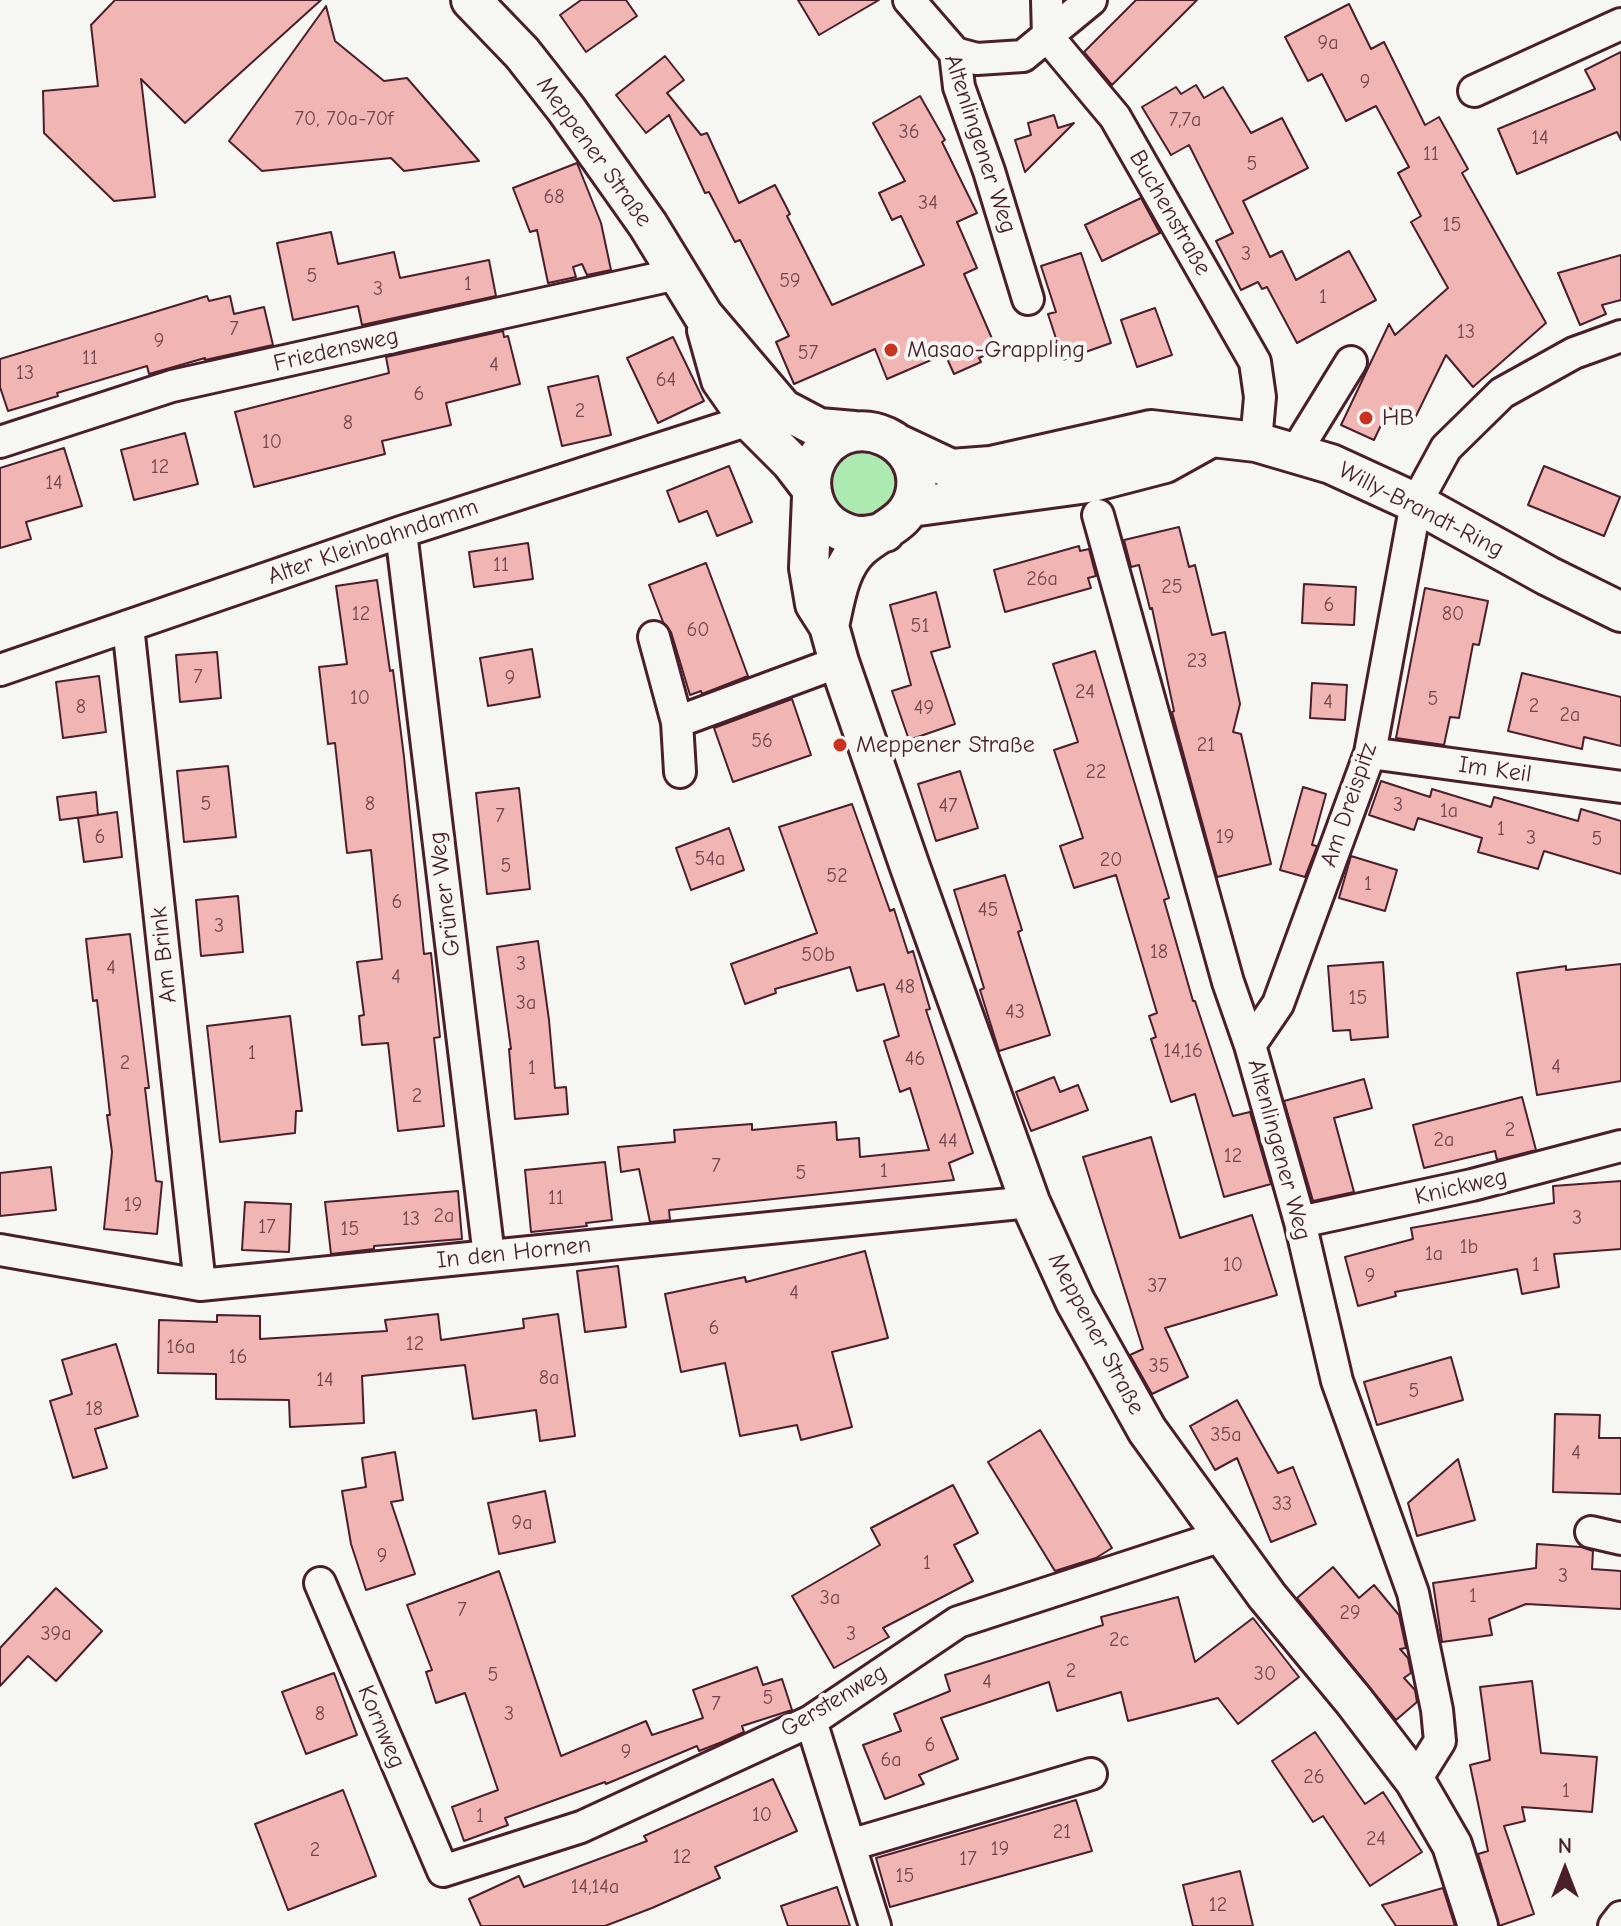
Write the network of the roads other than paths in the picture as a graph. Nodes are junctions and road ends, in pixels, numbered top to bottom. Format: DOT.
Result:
graph roads {
  1 [pos="471,0"];
  2 [pos="909,0"];
  3 [pos="1047,0"];
  4 [pos="1091,0"];
  5 [pos="1621,24"];
  6 [pos="1048,37"];
  7 [pos="955,53"];
  8 [pos="1474,91"];
  9 [pos="677,274"];
  10 [pos="1028,299"];
  11 [pos="703,315"];
  12 [pos="1621,336"];
  13 [pos="1351,362"];
  14 [pos="749,420"];
  15 [pos="854,431"];
  16 [pos="1210,438"];
  17 [pos="0,442"];
  18 [pos="1256,442"];
  19 [pos="900,445"];
  20 [pos="1295,453"];
  21 [pos="811,492"];
  22 [pos="1416,503"];
  23 [pos="1098,515"];
  24 [pos="898,520"];
  25 [pos="401,532"];
  26 [pos="1621,612"];
  27 [pos="128,626"];
  28 [pos="829,626"];
  29 [pos="654,637"];
  30 [pos="839,662"];
  31 [pos="0,670"];
  32 [pos="677,722"];
  33 [pos="1370,753"];
  34 [pos="680,772"];
  35 [pos="1621,787"];
  36 [pos="1250,1045"];
  37 [pos="1621,1146"];
  38 [pos="1030,1202"];
  39 [pos="1300,1222"];
  40 [pos="0,1250"];
  41 [pos="489,1256"];
  42 [pos="200,1285"];
  43 [pos="1591,1532"];
  44 [pos="1225,1535"];
  45 [pos="1621,1539"];
  46 [pos="320,1583"];
  47 [pos="811,1721"];
  48 [pos="1091,1774"];
  49 [pos="1415,1781"];
  50 [pos="850,1845"];
  51 [pos="443,1871"];
  52 [pos="1621,1917"];
  53 [pos="875,1926"];
  54 [pos="1478,1926"];
  55 [pos="1614,1926"];
  1 -- 9 [label="main road, Meppener Straße"];
  2 -- 7 [label="street, Altenlingener Weg"];
  3 -- 6 [label="street"];
  4 -- 6 [label="street"];
  5 -- 8 [label="street"];
  6 -- 7 [label="street"];
  6 -- 18 [label="street, Buchenstraße"];
  7 -- 10 [label="street, Altenlingener Weg"];
  9 -- 11 [label="main road, Meppener Straße"];
  9 -- 17 [label="street, Friedensweg"];
  11 -- 14 [label="main road, Meppener Straße"];
  11 -- 15 [label="main road, Meppener Straße"];
  12 -- 22 [label="street, Am Dreispitz"];
  13 -- 20 [label="street"];
  14 -- 21 [label="main road, Meppener Straße"];
  14 -- 25 [label="street, Alter Kleinbahndamm"];
  15 -- 19 [label="main road"];
  15 -- 21 [label="main road"];
  16 -- 18 [label="main road, Willy-Brandt-Ring"];
  16 -- 19 [label="main road, Willy-Brandt-Ring"];
  16 -- 24 [label="main road"];
  18 -- 20 [label="main road, Willy-Brandt-Ring"];
  19 -- 24 [label="main road"];
  20 -- 22 [label="main road, Willy-Brandt-Ring"];
  21 -- 24 [label="main road"];
  21 -- 28 [label="main road, Meppener Straße"];
  22 -- 26 [label="main road, Willy-Brandt-Ring"];
  22 -- 33 [label="street, Am Dreispitz"];
  23 -- 36 [label="street, Altenlingener Weg"];
  24 -- 28 [label="main road"];
  25 -- 27 [label="street, Alter Kleinbahndamm"];
  25 -- 41 [label="street, Grüner Weg"];
  27 -- 31 [label="street, Alter Kleinbahndamm"];
  27 -- 42 [label="street, Am Brink"];
  28 -- 30 [label="main road, Meppener Straße"];
  29 -- 32 [label="street"];
  30 -- 32 [label="street"];
  30 -- 38 [label="main road, Meppener Straße"];
  32 -- 34 [label="street"];
  33 -- 35 [label="street, Im Keil"];
  33 -- 36 [label="street, Am Dreispitz"];
  36 -- 39 [label="street, Altenlingener Weg"];
  37 -- 39 [label="street, Knickweg"];
  38 -- 41 [label="street, In den Hornen"];
  38 -- 44 [label="main road, Meppener Straße"];
  39 -- 49 [label="street, Altenlingener Weg"];
  40 -- 42 [label="street, In den Hornen"];
  41 -- 42 [label="street, In den Hornen"];
  43 -- 45 [label="street"];
  44 -- 47 [label="street, Gerstenweg"];
  44 -- 49 [label="main road, Meppener Straße"];
  46 -- 51 [label="street, Kornweg"];
  47 -- 50 [label="street"];
  47 -- 51 [label="street, Gerstenweg"];
  48 -- 50 [label="street"];
  49 -- 54 [label="main road, Meppener Straße"];
  50 -- 53 [label="street"];
  52 -- 55 [label="street"];
}
